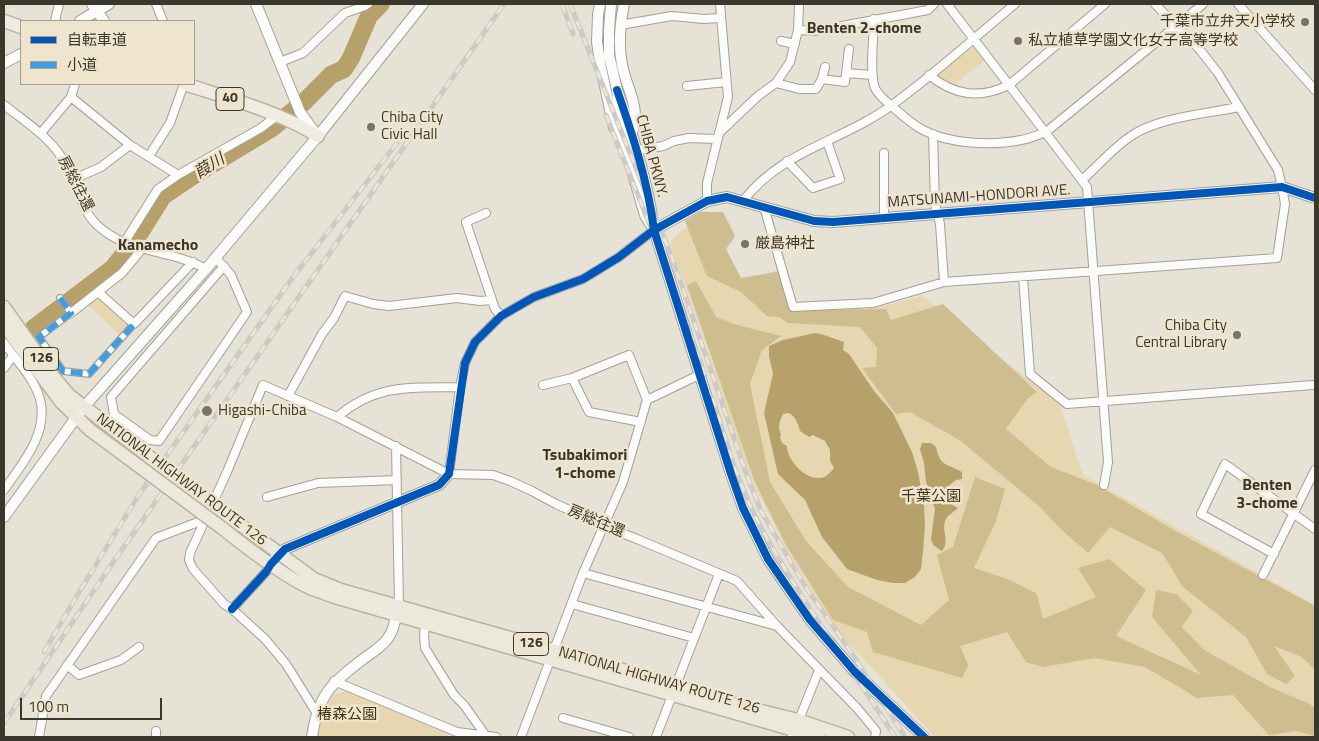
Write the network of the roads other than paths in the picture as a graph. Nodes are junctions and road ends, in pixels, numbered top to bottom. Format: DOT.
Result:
graph roads {
  1 [pos="59,4"];
  2 [pos="109,4"];
  3 [pos="156,4"];
  4 [pos="256,4"];
  5 [pos="368,4"];
  6 [pos="423,4"];
  7 [pos="600,4"];
  8 [pos="611,4"];
  9 [pos="624,4"];
  10 [pos="720,4"];
  11 [pos="799,4"];
  12 [pos="934,4"];
  13 [pos="947,4"];
  14 [pos="1015,4"];
  15 [pos="1105,4"];
  16 [pos="1155,4"];
  17 [pos="1203,4"];
  18 [pos="1238,4"];
  19 [pos="94,7"];
  20 [pos="720,18"];
  21 [pos="55,20"];
  22 [pos="81,20"];
  23 [pos="103,20"];
  24 [pos="163,20"];
  25 [pos="874,20"];
  26 [pos="4,21"];
  27 [pos="620,25"];
  28 [pos="1176,26"];
  29 [pos="20,27"];
  30 [pos="798,30"];
  31 [pos="973,38"];
  32 [pos="781,41"];
  33 [pos="795,44"];
  34 [pos="849,49"];
  35 [pos="20,55"];
  36 [pos="280,62"];
  37 [pos="4,63"];
  38 [pos="825,66"];
  39 [pos="846,73"];
  40 [pos="872,75"];
  41 [pos="930,75"];
  42 [pos="822,79"];
  43 [pos="726,82"];
  44 [pos="776,83"];
  45 [pos="75,85"];
  46 [pos="184,85"];
  47 [pos="187,85"];
  48 [pos="1009,85"];
  49 [pos="688,86"];
  50 [pos="1315,90"];
  51 [pos="71,97"];
  52 [pos="4,105"];
  53 [pos="891,106"];
  54 [pos="1238,108"];
  55 [pos="281,116"];
  56 [pos="1046,132"];
  57 [pos="40,133"];
  58 [pos="627,134"];
  59 [pos="933,134"];
  60 [pos="318,136"];
  61 [pos="717,137"];
  62 [pos="826,141"];
  63 [pos="130,146"];
  64 [pos="632,152"];
  65 [pos="884,153"];
  66 [pos="150,156"];
  67 [pos="787,161"];
  68 [pos="178,174"];
  69 [pos="74,179"];
  70 [pos="1082,179"];
  71 [pos="1282,187"];
  72 [pos="1315,198"];
  73 [pos="707,201"];
  74 [pos="744,201"];
  75 [pos="1088,202"];
  76 [pos="764,207"];
  77 [pos="486,213"];
  78 [pos="937,215"];
  79 [pos="884,218"];
  80 [pos="654,230"];
  81 [pos="124,243"];
  82 [pos="139,248"];
  83 [pos="216,257"];
  84 [pos="193,262"];
  85 [pos="224,266"];
  86 [pos="206,269"];
  87 [pos="1093,272"];
  88 [pos="1023,276"];
  89 [pos="944,282"];
  90 [pos="98,292"];
  91 [pos="60,298"];
  92 [pos="492,300"];
  93 [pos="4,307"];
  94 [pos="71,313"];
  95 [pos="501,316"];
  96 [pos="134,324"];
  97 [pos="4,325"];
  98 [pos="4,343"];
  99 [pos="13,356"];
  100 [pos="4,368"];
  101 [pos="699,375"];
  102 [pos="572,378"];
  103 [pos="543,385"];
  104 [pos="1315,385"];
  105 [pos="460,387"];
  106 [pos="288,396"];
  107 [pos="647,400"];
  108 [pos="1103,401"];
  109 [pos="79,412"];
  110 [pos="337,417"];
  111 [pos="640,422"];
  112 [pos="396,446"];
  113 [pos="1315,470"];
  114 [pos="449,474"];
  115 [pos="397,480"];
  116 [pos="1104,485"];
  117 [pos="4,490"];
  118 [pos="266,497"];
  119 [pos="397,503"];
  120 [pos="1294,514"];
  121 [pos="4,517"];
  122 [pos="206,519"];
  123 [pos="604,526"];
  124 [pos="1315,529"];
  125 [pos="280,553"];
  126 [pos="1274,554"];
  127 [pos="271,564"];
  128 [pos="584,572"];
  129 [pos="719,574"];
  130 [pos="1263,574"];
  131 [pos="572,604"];
  132 [pos="232,608"];
  133 [pos="707,608"];
  134 [pos="398,610"];
  135 [pos="425,623"];
  136 [pos="777,626"];
  137 [pos="694,638"];
  138 [pos="139,647"];
  139 [pos="552,655"];
  140 [pos="67,665"];
  141 [pos="819,670"];
  142 [pos="334,681"];
  143 [pos="674,689"];
  144 [pos="316,712"];
  145 [pos="563,718"];
  146 [pos="795,729"];
  147 [pos="456,735"];
  148 [pos="486,736"];
  149 [pos="39,737"];
  150 [pos="312,737"];
  151 [pos="496,737"];
  152 [pos="521,737"];
  153 [pos="629,737"];
  154 [pos="656,737"];
  155 [pos="818,737"];
  156 [pos="848,737"];
  157 [pos="875,737"];
  158 [pos="924,737"];
  1 -- 21 [label="street"];
  2 -- 19 [label="street"];
  3 -- 24 [label="street"];
  4 -- 36 [label="street"];
  5 -- 36 [label="street"];
  6 -- 60 [label="street"];
  7 -- 58 [label="street"];
  8 -- 58 [label="street, CHIBA PKWY."];
  9 -- 27 [label="street"];
  10 -- 20 [label="street"];
  11 -- 30 [label="street"];
  12 -- 25 [label="street"];
  13 -- 31 [label="street"];
  14 -- 31 [label="street"];
  15 -- 48 [label="street"];
  16 -- 28 [label="street"];
  17 -- 28 [label="street"];
  18 -- 50 [label="street"];
  19 -- 22 [label="street"];
  19 -- 23 [label="street"];
  20 -- 27 [label="street"];
  20 -- 43 [label="street"];
  25 -- 30 [label="street"];
  25 -- 40 [label="street"];
  26 -- 29 [label="main road"];
  27 -- 58 [label="street"];
  28 -- 54 [label="street"];
  28 -- 56 [label="street"];
  30 -- 33 [label="street"];
  31 -- 41 [label="street"];
  31 -- 48 [label="street"];
  32 -- 33 [label="street"];
  33 -- 44 [label="street"];
  34 -- 39 [label="street"];
  35 -- 37 [label="street"];
  36 -- 60 [label="street"];
  38 -- 42 [label="street"];
  39 -- 40 [label="street"];
  39 -- 42 [label="street"];
  40 -- 53 [label="street"];
  41 -- 48 [label="street"];
  41 -- 53 [label="street"];
  42 -- 44 [label="street"];
  43 -- 49 [label="street"];
  43 -- 61 [label="street"];
  44 -- 61 [label="street"];
  45 -- 51 [label="street"];
  46 -- 66 [label="street"];
  47 -- 55 [label="main road, 40"];
  48 -- 56 [label="street"];
  51 -- 57 [label="street"];
  51 -- 63 [label="street"];
  52 -- 57 [label="street, 房総往還"];
  53 -- 59 [label="street"];
  53 -- 62 [label="street"];
  54 -- 70 [label="street"];
  54 -- 71 [label="street"];
  55 -- 60 [label="main road, 40"];
  55 -- 68 [label="street"];
  56 -- 59 [label="street"];
  56 -- 70 [label="street"];
  57 -- 69 [label="street, 房総往還"];
  58 -- 64 [label="street, CHIBA PKWY."];
  59 -- 78 [label="street"];
  60 -- 83 [label="street"];
  61 -- 64 [label="street"];
  61 -- 73 [label="street"];
  62 -- 67 [label="street"];
  62 -- 67 [label="street"];
  63 -- 66 [label="street"];
  63 -- 69 [label="street"];
  64 -- 80 [label="street, CHIBA PKWY."];
  65 -- 79 [label="street"];
  66 -- 68 [label="street"];
  67 -- 74 [label="street"];
  68 -- 81 [label="street"];
  69 -- 81 [label="street, 房総往還"];
  70 -- 75 [label="street"];
  71 -- 72 [label="street, MATSUNAMI-HONDORI AVE."];
  71 -- 75 [label="street, MATSUNAMI-HONDORI AVE."];
  71 -- 87 [label="street"];
  73 -- 74 [label="street, MATSUNAMI-HONDORI AVE."];
  73 -- 80 [label="street, MATSUNAMI-HONDORI AVE."];
  74 -- 76 [label="street, MATSUNAMI-HONDORI AVE."];
  75 -- 78 [label="street, MATSUNAMI-HONDORI AVE."];
  75 -- 87 [label="street"];
  76 -- 79 [label="street, MATSUNAMI-HONDORI AVE."];
  76 -- 89 [label="street"];
  77 -- 92 [label="street"];
  78 -- 79 [label="street, MATSUNAMI-HONDORI AVE."];
  78 -- 89 [label="street"];
  80 -- 95 [label="street"];
  80 -- 101 [label="street, CHIBA PKWY."];
  81 -- 82 [label="street, 房総往還"];
  82 -- 84 [label="street"];
  82 -- 90 [label="street"];
  83 -- 85 [label="street"];
  83 -- 86 [label="street"];
  84 -- 86 [label="street"];
  84 -- 96 [label="street"];
  85 -- 85 [label="street"];
  86 -- 109 [label="street"];
  87 -- 88 [label="street"];
  87 -- 108 [label="street"];
  88 -- 89 [label="street"];
  88 -- 108 [label="street"];
  90 -- 94 [label="street"];
  90 -- 96 [label="street"];
  91 -- 94 [label="street"];
  92 -- 95 [label="street"];
  92 -- 106 [label="street"];
  93 -- 109 [label="highway, 126"];
  94 -- 96 [label="street"];
  95 -- 105 [label="street"];
  97 -- 109 [label="highway, 126"];
  98 -- 99 [label="street"];
  99 -- 100 [label="street"];
  99 -- 117 [label="street"];
  101 -- 107 [label="street"];
  101 -- 158 [label="street, CHIBA PKWY."];
  102 -- 103 [label="street"];
  102 -- 107 [label="street"];
  102 -- 111 [label="street"];
  104 -- 108 [label="street"];
  105 -- 110 [label="street"];
  105 -- 114 [label="street"];
  106 -- 110 [label="street, 房総往還"];
  106 -- 122 [label="street, 房総往還"];
  107 -- 111 [label="street"];
  108 -- 116 [label="street"];
  109 -- 121 [label="street"];
  109 -- 125 [label="highway, NATIONAL HIGHWAY ROUTE 126 / 126, bridge"];
  109 -- 127 [label="highway, NATIONAL HIGHWAY ROUTE 126 / 126, bridge"];
  110 -- 112 [label="street, 房総往還"];
  111 -- 123 [label="street"];
  112 -- 114 [label="street, 房総往還"];
  112 -- 115 [label="street"];
  113 -- 120 [label="street"];
  114 -- 119 [label="street"];
  114 -- 123 [label="street, 房総往還"];
  115 -- 118 [label="street"];
  115 -- 119 [label="street"];
  119 -- 125 [label="street"];
  119 -- 134 [label="street"];
  120 -- 124 [label="street"];
  120 -- 126 [label="street"];
  120 -- 126 [label="street"];
  122 -- 132 [label="street"];
  122 -- 140 [label="street"];
  123 -- 128 [label="street"];
  123 -- 129 [label="street, 房総往還"];
  125 -- 127 [label="street"];
  125 -- 134 [label="highway, NATIONAL HIGHWAY ROUTE 126 / 126"];
  126 -- 130 [label="street"];
  127 -- 132 [label="street"];
  127 -- 134 [label="highway, NATIONAL HIGHWAY ROUTE 126 / 126"];
  128 -- 131 [label="street"];
  128 -- 133 [label="street"];
  129 -- 133 [label="street"];
  129 -- 136 [label="street, 房総往還"];
  131 -- 137 [label="street"];
  131 -- 139 [label="street"];
  132 -- 144 [label="street"];
  133 -- 136 [label="street"];
  133 -- 137 [label="street"];
  134 -- 135 [label="highway, NATIONAL HIGHWAY ROUTE 126 / 126"];
  134 -- 139 [label="highway, NATIONAL HIGHWAY ROUTE 126 / 126"];
  134 -- 142 [label="street"];
  135 -- 139 [label="highway, NATIONAL HIGHWAY ROUTE 126 / 126"];
  135 -- 148 [label="street"];
  136 -- 141 [label="street, 房総往還"];
  137 -- 143 [label="street"];
  138 -- 140 [label="street"];
  139 -- 143 [label="highway, NATIONAL HIGHWAY ROUTE 126 / 126"];
  139 -- 152 [label="street"];
  140 -- 149 [label="street"];
  141 -- 146 [label="street"];
  141 -- 157 [label="street, 房総往還"];
  142 -- 144 [label="street"];
  142 -- 147 [label="street"];
  143 -- 146 [label="highway, NATIONAL HIGHWAY ROUTE 126 / 126"];
  143 -- 154 [label="street"];
  144 -- 150 [label="street"];
  145 -- 153 [label="street"];
  146 -- 155 [label="highway, NATIONAL HIGHWAY ROUTE 126 / 126"];
  146 -- 156 [label="highway, NATIONAL HIGHWAY ROUTE 126 / 126"];
  147 -- 148 [label="street"];
  148 -- 151 [label="street"];
}
